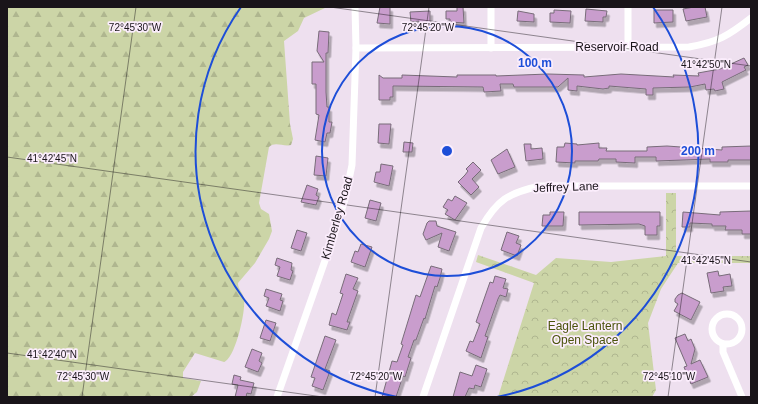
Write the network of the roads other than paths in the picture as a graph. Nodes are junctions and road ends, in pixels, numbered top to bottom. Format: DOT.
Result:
graph roads {
  1 [pos="355,7"];
  2 [pos="491,7"];
  3 [pos="628,7"];
  4 [pos="751,18"];
  5 [pos="628,47"];
  6 [pos="356,48"];
  7 [pos="491,48"];
  8 [pos="751,186"];
  9 [pos="723,344"];
  10 [pos="277,397"];
  11 [pos="423,397"];
  12 [pos="742,397"];
  1 -- 6 [label="street, Kimberley Road"];
  2 -- 7 [label="street"];
  3 -- 5 [label="street"];
  4 -- 5 [label="street, Reservoir Road"];
  5 -- 7 [label="street, Reservoir Road"];
  6 -- 7 [label="street, Reservoir Road"];
  6 -- 10 [label="street, Kimberley Road"];
  8 -- 11 [label="street, Jeffrey Lane"];
  9 -- 9 [label="street"];
  9 -- 12 [label="street"];
}
